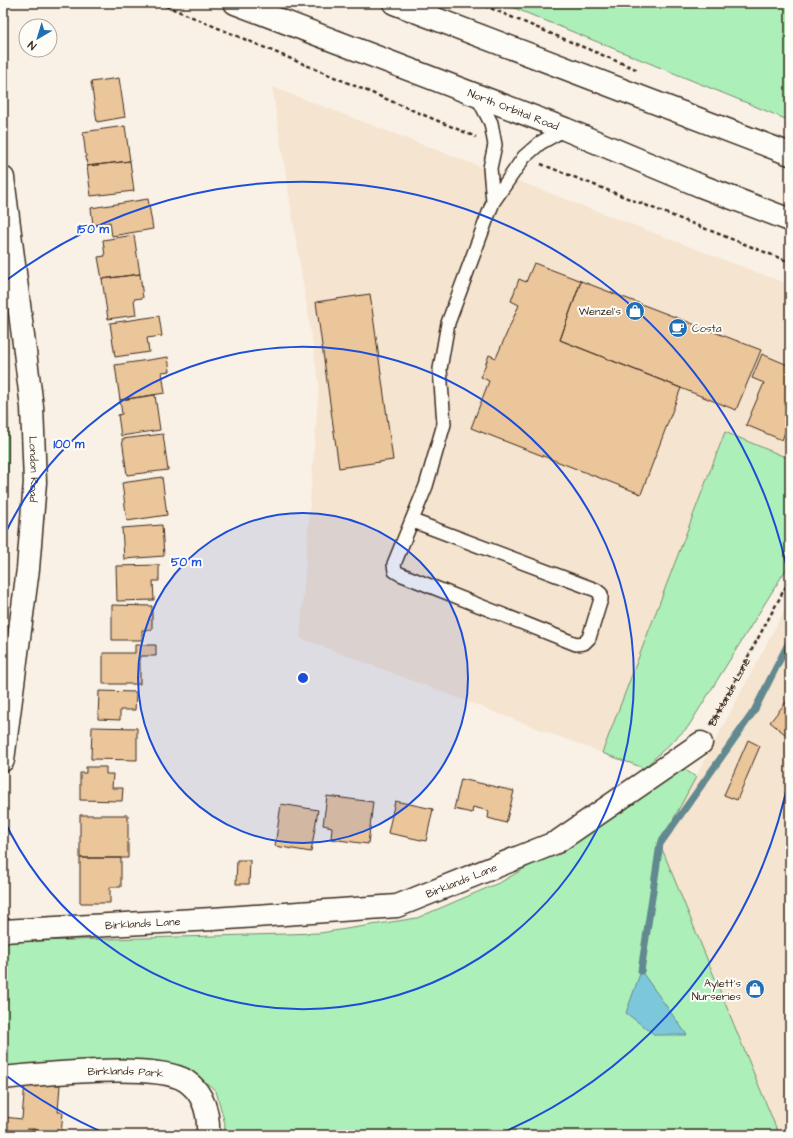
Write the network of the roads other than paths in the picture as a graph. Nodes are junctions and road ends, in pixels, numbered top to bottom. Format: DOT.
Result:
graph roads {
  1 [pos="234,3"];
  2 [pos="394,3"];
  3 [pos="477,96"];
  4 [pos="565,129"];
  5 [pos="790,154"];
  6 [pos="3,178"];
  7 [pos="493,202"];
  8 [pos="790,220"];
  9 [pos="412,521"];
  10 [pos="701,743"];
  11 [pos="3,760"];
  12 [pos="3,931"];
  13 [pos="3,1078"];
  14 [pos="208,1135"];
  1 -- 3 [label="main road, North Orbital Road"];
  2 -- 5 [label="main road"];
  3 -- 4 [label="main road, North Orbital Road"];
  3 -- 7 [label="lane"];
  4 -- 7 [label="lane"];
  4 -- 8 [label="main road, North Orbital Road"];
  6 -- 11 [label="main road, London Road"];
  7 -- 9 [label="lane"];
  9 -- 9 [label="lane"];
  10 -- 12 [label="main road, Birklands Lane"];
  13 -- 14 [label="main road, Birklands Park"];
}
